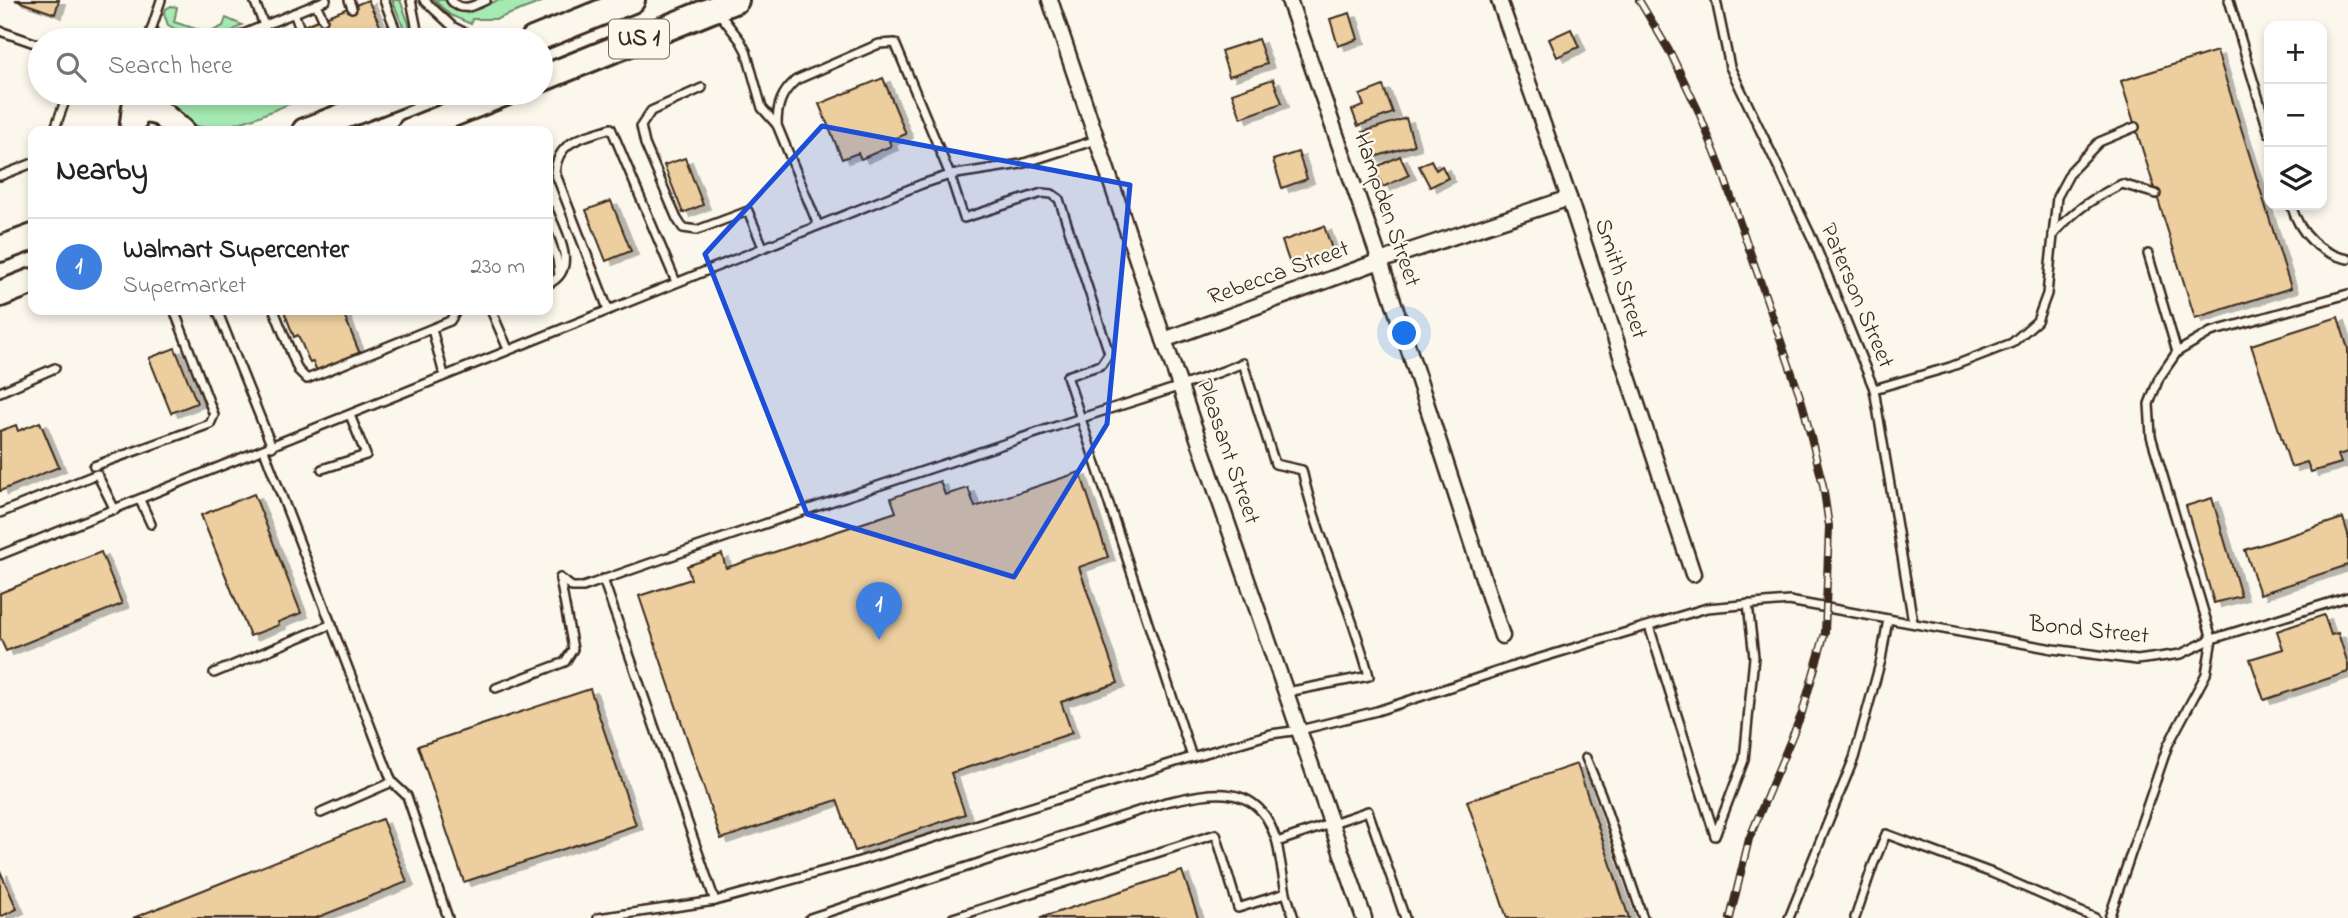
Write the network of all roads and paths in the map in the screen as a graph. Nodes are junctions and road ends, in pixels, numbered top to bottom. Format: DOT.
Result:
graph roads {
  1 [pos="161,0"];
  2 [pos="254,0"];
  3 [pos="326,0"];
  4 [pos="384,0"];
  5 [pos="411,0"];
  6 [pos="424,0"];
  7 [pos="451,0"];
  8 [pos="486,0"];
  9 [pos="632,0"];
  10 [pos="1049,0"];
  11 [pos="1289,0"];
  12 [pos="1499,0"];
  13 [pos="1716,0"];
  14 [pos="2229,0"];
  15 [pos="316,4"];
  16 [pos="726,4"];
  17 [pos="294,13"];
  18 [pos="323,19"];
  19 [pos="264,26"];
  20 [pos="152,28"];
  21 [pos="259,28"];
  22 [pos="300,28"];
  23 [pos="395,28"];
  24 [pos="417,28"];
  25 [pos="456,28"];
  26 [pos="0,31"];
  27 [pos="553,32"];
  28 [pos="28,41"];
  29 [pos="553,74"];
  30 [pos="702,88"];
  31 [pos="64,105"];
  32 [pos="371,105"];
  33 [pos="475,105"];
  34 [pos="135,114"];
  35 [pos="2264,116"];
  36 [pos="777,125"];
  37 [pos="56,126"];
  38 [pos="175,126"];
  39 [pos="318,126"];
  40 [pos="422,126"];
  41 [pos="2135,127"];
  42 [pos="1097,140"];
  43 [pos="28,165"];
  44 [pos="950,175"];
  45 [pos="0,176"];
  46 [pos="2156,194"];
  47 [pos="1569,198"];
  48 [pos="2293,210"];
  49 [pos="553,223"];
  50 [pos="818,225"];
  51 [pos="2052,235"];
  52 [pos="28,239"];
  53 [pos="763,247"];
  54 [pos="553,248"];
  55 [pos="0,249"];
  56 [pos="2148,254"];
  57 [pos="2348,259"];
  58 [pos="1380,261"];
  59 [pos="559,275"];
  60 [pos="553,280"];
  61 [pos="676,282"];
  62 [pos="28,283"];
  63 [pos="0,294"];
  64 [pos="2348,294"];
  65 [pos="608,309"];
  66 [pos="176,315"];
  67 [pos="219,315"];
  68 [pos="276,315"];
  69 [pos="454,315"];
  70 [pos="493,315"];
  71 [pos="432,328"];
  72 [pos="1164,340"];
  73 [pos="508,349"];
  74 [pos="2177,352"];
  75 [pos="55,369"];
  76 [pos="444,375"];
  77 [pos="1180,386"];
  78 [pos="1874,389"];
  79 [pos="0,392"];
  80 [pos="350,415"];
  81 [pos="1079,418"];
  82 [pos="268,449"];
  83 [pos="94,466"];
  84 [pos="321,469"];
  85 [pos="140,500"];
  86 [pos="115,510"];
  87 [pos="0,513"];
  88 [pos="151,524"];
  89 [pos="0,555"];
  90 [pos="1693,574"];
  91 [pos="603,579"];
  92 [pos="2348,597"];
  93 [pos="1748,604"];
  94 [pos="1888,619"];
  95 [pos="1913,622"];
  96 [pos="332,624"];
  97 [pos="1649,625"];
  98 [pos="1502,636"];
  99 [pos="2212,639"];
  100 [pos="214,673"];
  101 [pos="496,688"];
  102 [pos="1287,692"];
  103 [pos="1300,730"];
  104 [pos="1192,757"];
  105 [pos="1586,758"];
  106 [pos="393,782"];
  107 [pos="321,813"];
  108 [pos="1332,823"];
  109 [pos="1278,842"];
  110 [pos="1286,893"];
  111 [pos="715,901"];
  112 [pos="448,918"];
  113 [pos="598,918"];
  114 [pos="810,918"];
  115 [pos="953,918"];
  116 [pos="1294,918"];
  117 [pos="1364,918"];
  118 [pos="1405,918"];
  119 [pos="1643,918"];
  120 [pos="1789,918"];
  121 [pos="1855,918"];
  122 [pos="2095,918"];
  123 [pos="2109,918"];
  1 -- 20 [label="lane"];
  2 -- 19 [label="lane"];
  3 -- 15 [label="lane"];
  4 -- 23 [label="lane"];
  5 -- 24 [label="lane"];
  6 -- 25 [label="lane"];
  7 -- 8 [label="lane"];
  9 -- 27 [label="highway, US 1"];
  10 -- 42 [label="street, Pleasant Street"];
  11 -- 58 [label="street, Hampden Street"];
  12 -- 47 [label="street, Smith Street"];
  13 -- 78 [label="lane, Paterson Street"];
  14 -- 35 [label="lane"];
  15 -- 17 [label="lane"];
  15 -- 18 [label="lane"];
  16 -- 29 [label="highway, US 1"];
  16 -- 36 [label="lane"];
  17 -- 19 [label="lane"];
  17 -- 22 [label="lane"];
  19 -- 21 [label="lane"];
  26 -- 28 [label="lane"];
  30 -- 53 [label="lane"];
  31 -- 37 [label="lane"];
  32 -- 39 [label="highway"];
  33 -- 40 [label="highway"];
  34 -- 38 [label="highway"];
  36 -- 44 [label="lane"];
  36 -- 50 [label="lane"];
  41 -- 51 [label="lane"];
  42 -- 44 [label="lane"];
  42 -- 72 [label="street, Pleasant Street"];
  43 -- 45 [label="lane"];
  44 -- 50 [label="lane"];
  44 -- 81 [label="lane"];
  46 -- 51 [label="lane"];
  47 -- 58 [label="street, Rebecca Street"];
  47 -- 90 [label="street, Smith Street"];
  48 -- 57 [label="lane"];
  49 -- 59 [label="lane"];
  50 -- 53 [label="lane"];
  51 -- 78 [label="lane"];
  52 -- 55 [label="highway"];
  53 -- 61 [label="lane"];
  54 -- 59 [label="lane"];
  56 -- 74 [label="lane"];
  58 -- 72 [label="street, Rebecca Street"];
  58 -- 98 [label="street, Hampden Street"];
  59 -- 60 [label="lane"];
  61 -- 65 [label="lane"];
  61 -- 65 [label="lane"];
  62 -- 63 [label="highway"];
  64 -- 74 [label="lane"];
  65 -- 73 [label="lane"];
  66 -- 83 [label="lane"];
  67 -- 82 [label="lane"];
  68 -- 71 [label="lane"];
  69 -- 71 [label="lane"];
  70 -- 73 [label="lane"];
  71 -- 76 [label="lane"];
  72 -- 77 [label="street, Pleasant Street"];
  73 -- 76 [label="lane"];
  74 -- 99 [label="lane"];
  75 -- 79 [label="lane"];
  76 -- 80 [label="lane"];
  77 -- 81 [label="lane"];
  77 -- 102 [label="street, Pleasant Street"];
  77 -- 102 [label="lane"];
  78 -- 95 [label="lane, Paterson Street"];
  80 -- 82 [label="lane"];
  80 -- 84 [label="lane"];
  81 -- 91 [label="lane"];
  81 -- 104 [label="lane"];
  82 -- 85 [label="lane"];
  82 -- 96 [label="lane"];
  85 -- 86 [label="lane"];
  85 -- 88 [label="lane"];
  86 -- 87 [label="lane"];
  86 -- 89 [label="lane"];
  91 -- 101 [label="lane"];
  91 -- 111 [label="lane"];
  92 -- 99 [label="lane, Bond Street"];
  93 -- 94 [label="lane, Bond Street"];
  93 -- 97 [label="lane, Bond Street"];
  93 -- 97 [label="lane"];
  94 -- 95 [label="lane, Bond Street"];
  94 -- 120 [label="lane"];
  95 -- 99 [label="lane, Bond Street"];
  96 -- 100 [label="lane"];
  96 -- 106 [label="lane"];
  97 -- 103 [label="lane, Bond Street"];
  99 -- 123 [label="lane"];
  102 -- 103 [label="street, Pleasant Street"];
  103 -- 104 [label="lane, Bond Street"];
  103 -- 108 [label="street, Pleasant Street"];
  104 -- 111 [label="lane, Bond Street"];
  105 -- 119 [label="lane"];
  106 -- 107 [label="lane"];
  106 -- 112 [label="lane"];
  108 -- 109 [label="lane"];
  108 -- 117 [label="street, Pleasant Street"];
  108 -- 118 [label="lane"];
  109 -- 110 [label="lane"];
  109 -- 114 [label="lane"];
  110 -- 115 [label="lane"];
  110 -- 116 [label="lane"];
  111 -- 113 [label="lane, Bond Street"];
  121 -- 122 [label="lane"];
}
